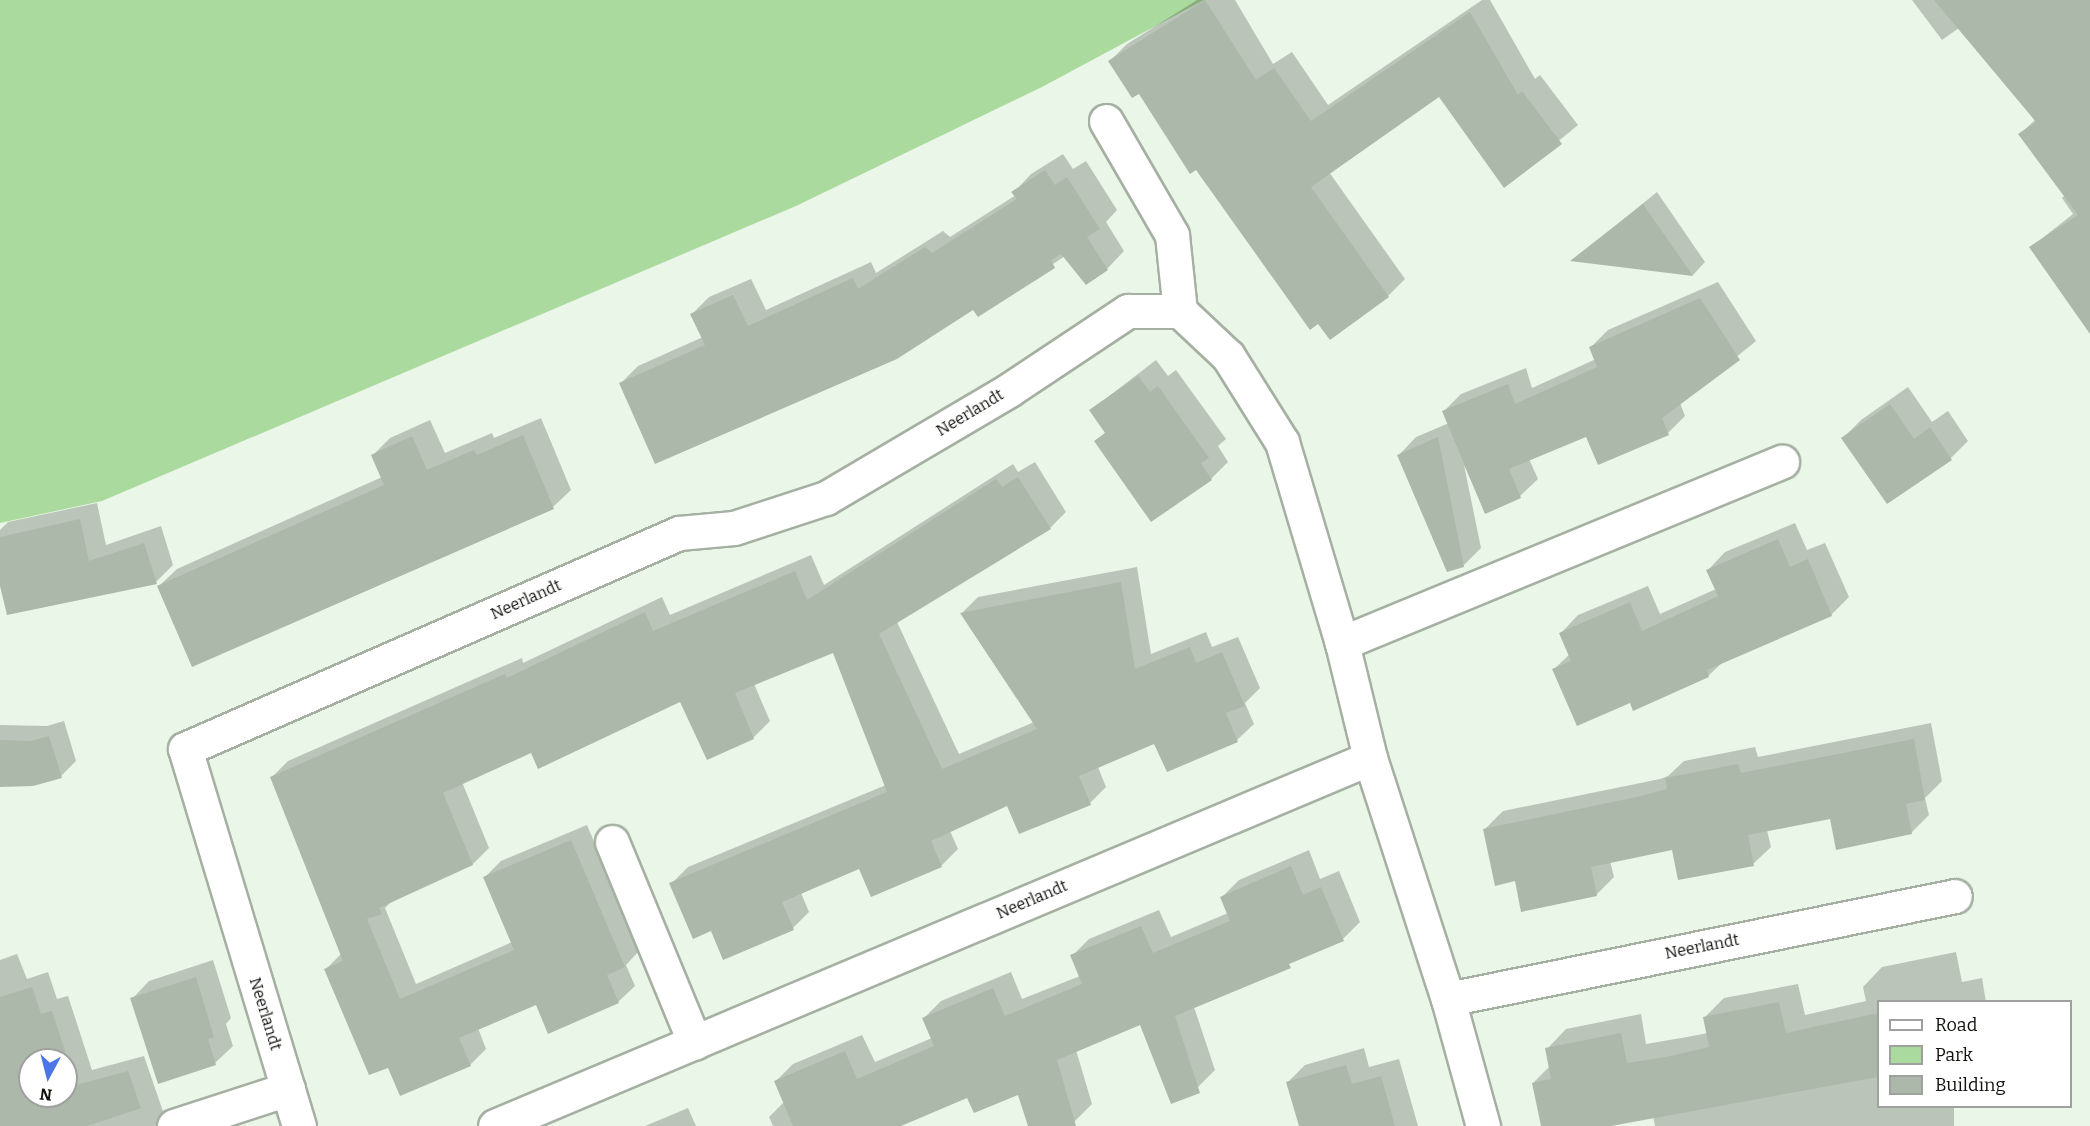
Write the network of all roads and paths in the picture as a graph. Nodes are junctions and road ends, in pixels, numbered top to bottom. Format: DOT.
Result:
graph roads {
  1 [pos="1106,121"];
  2 [pos="1180,311"];
  3 [pos="1782,462"];
  4 [pos="1342,643"];
  5 [pos="1370,758"];
  6 [pos="612,842"];
  7 [pos="1955,896"];
  8 [pos="1448,999"];
  9 [pos="695,1043"];
  10 [pos="288,1089"];
  11 [pos="174,1126"];
  12 [pos="299,1126"];
  13 [pos="495,1126"];
  14 [pos="1483,1126"];
  1 -- 2 [label="street"];
  2 -- 4 [label="street"];
  2 -- 10 [label="street, Neerlandt"];
  3 -- 4 [label="street"];
  4 -- 5 [label="street"];
  5 -- 8 [label="street"];
  5 -- 9 [label="street, Neerlandt"];
  6 -- 9 [label="street"];
  7 -- 8 [label="street, Neerlandt"];
  8 -- 14 [label="street"];
  9 -- 13 [label="street, Neerlandt"];
  10 -- 11 [label="street"];
  10 -- 12 [label="street, Neerlandt"];
}
